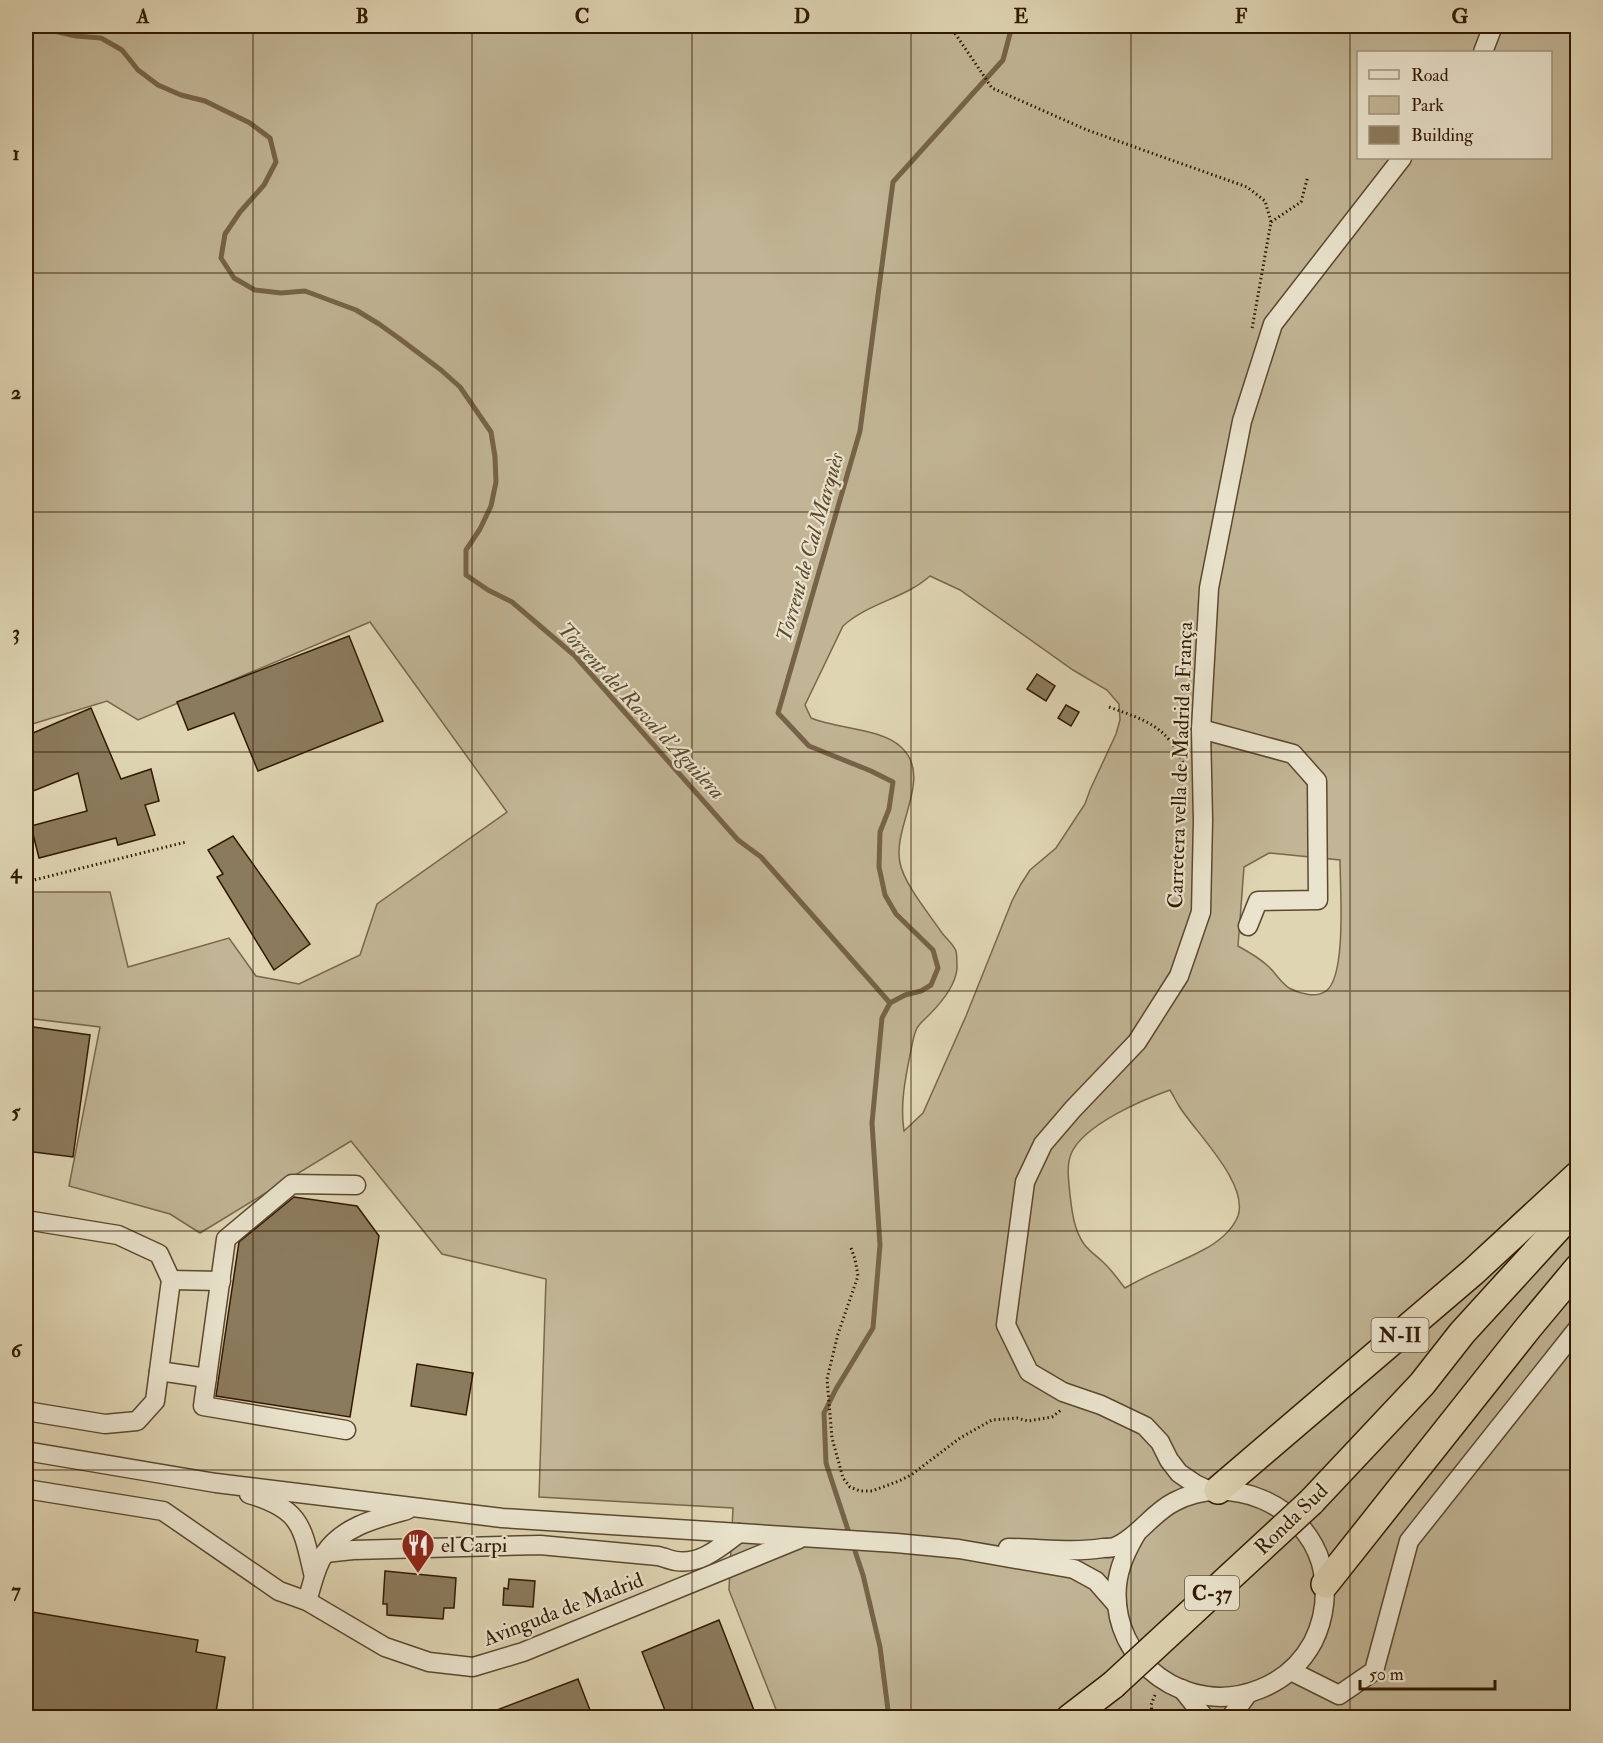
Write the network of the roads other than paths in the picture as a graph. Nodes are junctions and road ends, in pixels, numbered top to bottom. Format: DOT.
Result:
graph roads {
  1 [pos="1493,26"];
  2 [pos="1483,51"];
  3 [pos="1401,159"];
  4 [pos="1201,729"];
  5 [pos="1248,926"];
  6 [pos="1578,1175"];
  7 [pos="356,1185"];
  8 [pos="1578,1206"];
  9 [pos="26,1220"];
  10 [pos="1578,1234"];
  11 [pos="1578,1268"];
  12 [pos="171,1280"];
  13 [pos="221,1281"];
  14 [pos="1578,1328"];
  15 [pos="159,1371"];
  16 [pos="207,1378"];
  17 [pos="1422,1384"];
  18 [pos="26,1411"];
  19 [pos="346,1431"];
  20 [pos="26,1451"];
  21 [pos="1169,1460"];
  22 [pos="216,1483"];
  23 [pos="26,1489"];
  24 [pos="1214,1490"];
  25 [pos="415,1508"];
  26 [pos="1162,1509"];
  27 [pos="1138,1531"];
  28 [pos="739,1533"];
  29 [pos="802,1538"];
  30 [pos="959,1549"];
  31 [pos="325,1553"];
  32 [pos="314,1577"];
  33 [pos="1325,1584"];
  34 [pos="307,1601"];
  35 [pos="1117,1605"];
  36 [pos="1291,1671"];
  37 [pos="1182,1689"];
  38 [pos="1247,1695"];
  39 [pos="1070,1718"];
  40 [pos="1205,1718"];
  41 [pos="1230,1718"];
  1 -- 2 [label="street"];
  3 -- 4 [label="street, Carretera vella de Madrid a França"];
  4 -- 5 [label="street"];
  4 -- 21 [label="street, Carretera vella de Madrid a França"];
  6 -- 24 [label="highway, N-II"];
  7 -- 13 [label="street"];
  8 -- 17 [label="highway, Ronda Sud / C-37"];
  9 -- 12 [label="street"];
  10 -- 17 [label="highway, Ronda Sud / C-37"];
  11 -- 33 [label="highway"];
  12 -- 13 [label="street"];
  12 -- 15 [label="street"];
  13 -- 16 [label="street"];
  14 -- 36 [label="street"];
  15 -- 16 [label="street"];
  15 -- 18 [label="street"];
  16 -- 19 [label="street"];
  17 -- 39 [label="highway, Ronda Sud / C-37, bridge"];
  20 -- 22 [label="street, N-II"];
  21 -- 24 [label="street, Carretera vella de Madrid a França"];
  21 -- 26 [label="street"];
  22 -- 25 [label="street, N-II"];
  22 -- 32 [label="street"];
  23 -- 34 [label="street, Avinguda de Madrid"];
  24 -- 26 [label="street, N-II"];
  24 -- 33 [label="street, N-II"];
  25 -- 28 [label="street, N-II"];
  25 -- 31 [label="street"];
  26 -- 27 [label="street, N-II"];
  27 -- 30 [label="street, N-II"];
  27 -- 35 [label="street, N-II"];
  28 -- 29 [label="street, N-II"];
  28 -- 31 [label="street"];
  29 -- 30 [label="street, N-II"];
  29 -- 34 [label="street, Avinguda de Madrid"];
  30 -- 35 [label="street, N-II"];
  31 -- 32 [label="street"];
  32 -- 34 [label="street"];
  33 -- 36 [label="street, N-II"];
  35 -- 37 [label="street, N-II"];
  36 -- 38 [label="street, N-II"];
  37 -- 38 [label="street, N-II"];
  37 -- 40 [label="street"];
  38 -- 41 [label="street"];
}
